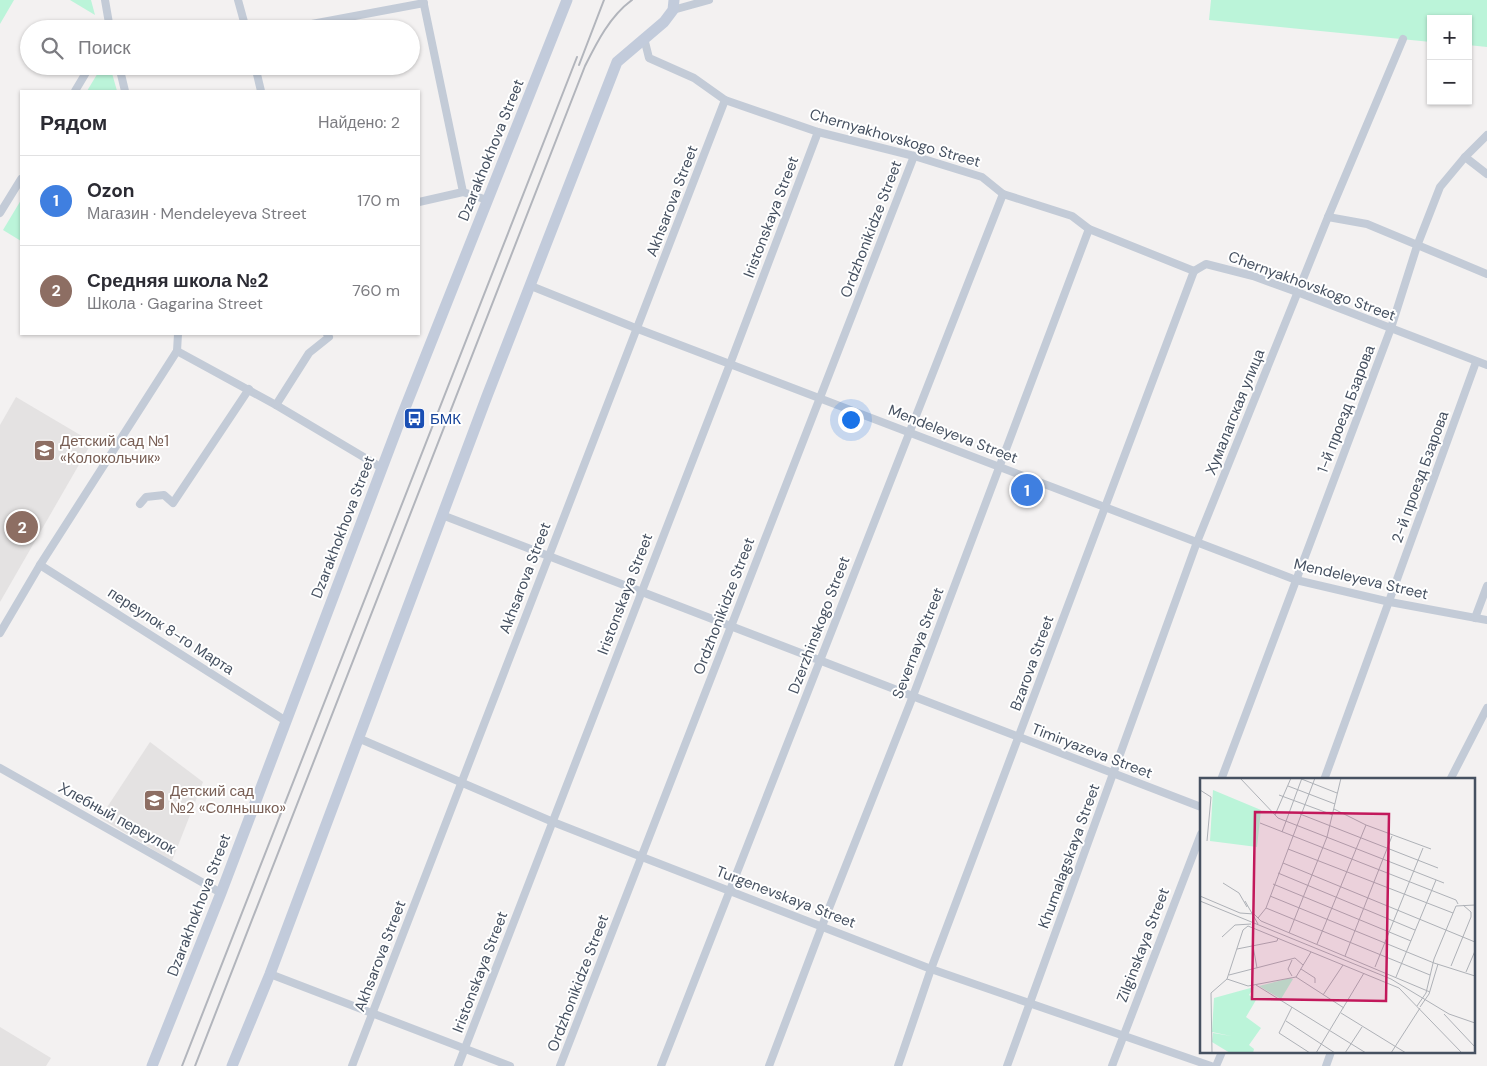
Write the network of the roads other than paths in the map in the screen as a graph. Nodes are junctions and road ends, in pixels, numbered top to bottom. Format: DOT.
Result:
graph roads {
  1 [pos="105,0"];
  2 [pos="238,0"];
  3 [pos="568,0"];
  4 [pos="709,0"];
  5 [pos="423,2"];
  6 [pos="673,5"];
  7 [pos="108,20"];
  8 [pos="244,20"];
  9 [pos="331,20"];
  10 [pos="644,38"];
  11 [pos="1403,39"];
  12 [pos="85,75"];
  13 [pos="121,75"];
  14 [pos="258,75"];
  15 [pos="76,90"];
  16 [pos="125,90"];
  17 [pos="262,90"];
  18 [pos="725,100"];
  19 [pos="818,132"];
  20 [pos="1487,135"];
  21 [pos="914,156"];
  22 [pos="1465,157"];
  23 [pos="1487,174"];
  24 [pos="20,180"];
  25 [pos="463,192"];
  26 [pos="1003,194"];
  27 [pos="488,200"];
  28 [pos="420,202"];
  29 [pos="0,214"];
  30 [pos="1328,218"];
  31 [pos="1089,229"];
  32 [pos="1417,246"];
  33 [pos="1194,271"];
  34 [pos="1487,274"];
  35 [pos="531,286"];
  36 [pos="1298,292"];
  37 [pos="1391,328"];
  38 [pos="638,329"];
  39 [pos="178,335"];
  40 [pos="328,335"];
  41 [pos="177,351"];
  42 [pos="1476,362"];
  43 [pos="730,364"];
  44 [pos="1487,365"];
  45 [pos="249,389"];
  46 [pos="820,399"];
  47 [pos="276,405"];
  48 [pos="910,432"];
  49 [pos="998,466"];
  50 [pos="382,468"];
  51 [pos="140,504"];
  52 [pos="1104,508"];
  53 [pos="442,515"];
  54 [pos="1197,542"];
  55 [pos="547,556"];
  56 [pos="40,565"];
  57 [pos="1296,580"];
  58 [pos="1487,586"];
  59 [pos="641,592"];
  60 [pos="1390,602"];
  61 [pos="1475,618"];
  62 [pos="1487,620"];
  63 [pos="730,626"];
  64 [pos="0,633"];
  65 [pos="820,660"];
  66 [pos="913,696"];
  67 [pos="1487,708"];
  68 [pos="286,721"];
  69 [pos="358,738"];
  70 [pos="1020,738"];
  71 [pos="0,768"];
  72 [pos="1114,774"];
  73 [pos="1222,778"];
  74 [pos="1325,778"];
  75 [pos="1451,778"];
  76 [pos="461,783"];
  77 [pos="1200,807"];
  78 [pos="553,822"];
  79 [pos="1200,837"];
  80 [pos="642,857"];
  81 [pos="730,890"];
  82 [pos="221,892"];
  83 [pos="822,926"];
  84 [pos="931,969"];
  85 [pos="270,974"];
  86 [pos="1029,1004"];
  87 [pos="374,1013"];
  88 [pos="1123,1036"];
  89 [pos="465,1048"];
  90 [pos="1221,1054"];
  91 [pos="1330,1054"];
  92 [pos="152,1066"];
  93 [pos="232,1066"];
  94 [pos="352,1066"];
  95 [pos="458,1066"];
  96 [pos="510,1066"];
  97 [pos="560,1066"];
  98 [pos="661,1066"];
  99 [pos="769,1066"];
  100 [pos="898,1066"];
  101 [pos="1007,1066"];
  102 [pos="1112,1066"];
  103 [pos="1211,1066"];
  104 [pos="1216,1066"];
  105 [pos="1326,1066"];
  1 -- 7 [label="street"];
  2 -- 8 [label="street"];
  3 -- 27 [label="street, Dzarakhokhova Street"];
  4 -- 6 [label="street"];
  5 -- 9 [label="street"];
  5 -- 25 [label="street"];
  6 -- 10 [label="street"];
  10 -- 18 [label="street, Chernyakhovskogo Street"];
  10 -- 35 [label="street"];
  11 -- 30 [label="street, Хумалагская улица"];
  12 -- 15 [label="street"];
  13 -- 16 [label="street"];
  14 -- 17 [label="street"];
  18 -- 19 [label="street, Chernyakhovskogo Street"];
  18 -- 38 [label="street, Akhsarova Street"];
  19 -- 21 [label="street, Chernyakhovskogo Street"];
  19 -- 43 [label="street, Iristonskaya Street"];
  20 -- 22 [label="street, 1-й проезд Бзарова"];
  21 -- 26 [label="street, Chernyakhovskogo Street"];
  21 -- 46 [label="street, Ordzhonikidze Street"];
  22 -- 23 [label="street"];
  22 -- 32 [label="street, 1-й проезд Бзарова"];
  24 -- 29 [label="street"];
  25 -- 27 [label="street"];
  25 -- 28 [label="street"];
  26 -- 31 [label="street, Chernyakhovskogo Street"];
  26 -- 48 [label="street, Dzerzhinskogo Street"];
  27 -- 50 [label="street, Dzarakhokhova Street"];
  30 -- 32 [label="street"];
  30 -- 36 [label="street, Хумалагская улица"];
  31 -- 33 [label="street, Chernyakhovskogo Street"];
  31 -- 49 [label="street, Severnaya Street"];
  32 -- 34 [label="street"];
  32 -- 37 [label="street, 1-й проезд Бзарова"];
  33 -- 36 [label="street, Chernyakhovskogo Street"];
  33 -- 52 [label="street, Bzarova Street"];
  35 -- 38 [label="street, Mendeleyeva Street"];
  35 -- 53 [label="street"];
  36 -- 37 [label="street, Chernyakhovskogo Street"];
  36 -- 54 [label="street, Хумалагская улица"];
  37 -- 42 [label="street, Chernyakhovskogo Street"];
  37 -- 57 [label="street, 1-й проезд Бзарова"];
  38 -- 43 [label="street, Mendeleyeva Street"];
  38 -- 55 [label="street, Akhsarova Street"];
  39 -- 41 [label="street"];
  40 -- 47 [label="street"];
  41 -- 45 [label="street"];
  41 -- 56 [label="street"];
  42 -- 44 [label="street, Chernyakhovskogo Street"];
  42 -- 60 [label="street, 2-й проезд Бзарова"];
  43 -- 46 [label="street, Mendeleyeva Street"];
  43 -- 59 [label="street, Iristonskaya Street"];
  45 -- 47 [label="street"];
  45 -- 51 [label="street"];
  46 -- 48 [label="street, Mendeleyeva Street"];
  46 -- 63 [label="street, Ordzhonikidze Street"];
  47 -- 50 [label="street"];
  48 -- 49 [label="street, Mendeleyeva Street"];
  48 -- 65 [label="street, Dzerzhinskogo Street"];
  49 -- 52 [label="street, Mendeleyeva Street"];
  49 -- 66 [label="street, Severnaya Street"];
  50 -- 68 [label="street, Dzarakhokhova Street"];
  52 -- 54 [label="street, Mendeleyeva Street"];
  52 -- 70 [label="street, Bzarova Street"];
  53 -- 55 [label="street, Timiryazeva Street"];
  53 -- 69 [label="street"];
  54 -- 57 [label="street, Mendeleyeva Street"];
  54 -- 72 [label="street, Khumalagskaya Street"];
  55 -- 59 [label="street, Timiryazeva Street"];
  55 -- 76 [label="street, Akhsarova Street"];
  56 -- 64 [label="street"];
  56 -- 68 [label="street, переулок 8-го Марта"];
  57 -- 60 [label="street, Mendeleyeva Street"];
  57 -- 73 [label="street"];
  58 -- 61 [label="street"];
  59 -- 63 [label="street, Timiryazeva Street"];
  59 -- 78 [label="street, Iristonskaya Street"];
  60 -- 61 [label="street, Mendeleyeva Street"];
  60 -- 74 [label="street, 2-й проезд Бзарова"];
  61 -- 62 [label="street, Mendeleyeva Street"];
  63 -- 65 [label="street, Timiryazeva Street"];
  63 -- 80 [label="street, Ordzhonikidze Street"];
  65 -- 66 [label="street, Timiryazeva Street"];
  65 -- 81 [label="street, Dzerzhinskogo Street"];
  66 -- 70 [label="street, Timiryazeva Street"];
  66 -- 83 [label="street, Severnaya Street"];
  67 -- 75 [label="street"];
  68 -- 82 [label="street, Dzarakhokhova Street"];
  69 -- 76 [label="street, Turgenevskaya Street"];
  69 -- 85 [label="street"];
  70 -- 72 [label="street, Timiryazeva Street"];
  70 -- 84 [label="street, Bzarova Street"];
  71 -- 82 [label="street, Хлебный переулок"];
  72 -- 77 [label="street, Timiryazeva Street"];
  72 -- 86 [label="street, Khumalagskaya Street"];
  76 -- 78 [label="street, Turgenevskaya Street"];
  76 -- 87 [label="street, Akhsarova Street"];
  78 -- 80 [label="street, Turgenevskaya Street"];
  78 -- 89 [label="street, Iristonskaya Street"];
  79 -- 88 [label="street, Zilginskaya Street"];
  80 -- 81 [label="street, Turgenevskaya Street"];
  80 -- 97 [label="street, Ordzhonikidze Street"];
  81 -- 83 [label="street, Turgenevskaya Street"];
  81 -- 98 [label="street, Dzerzhinskogo Street"];
  82 -- 92 [label="street, Dzarakhokhova Street"];
  83 -- 84 [label="street, Turgenevskaya Street"];
  83 -- 99 [label="street, Severnaya Street"];
  84 -- 86 [label="street, Turgenevskaya Street"];
  84 -- 100 [label="street, Bzarova Street"];
  85 -- 87 [label="street"];
  85 -- 93 [label="street"];
  86 -- 88 [label="street, Turgenevskaya Street"];
  86 -- 101 [label="street, Khumalagskaya Street"];
  87 -- 89 [label="street"];
  87 -- 94 [label="street, Akhsarova Street"];
  88 -- 102 [label="street, Zilginskaya Street"];
  88 -- 103 [label="street, Turgenevskaya Street"];
  89 -- 95 [label="street, Iristonskaya Street"];
  89 -- 96 [label="street"];
  90 -- 104 [label="street"];
  91 -- 105 [label="street"];
}
